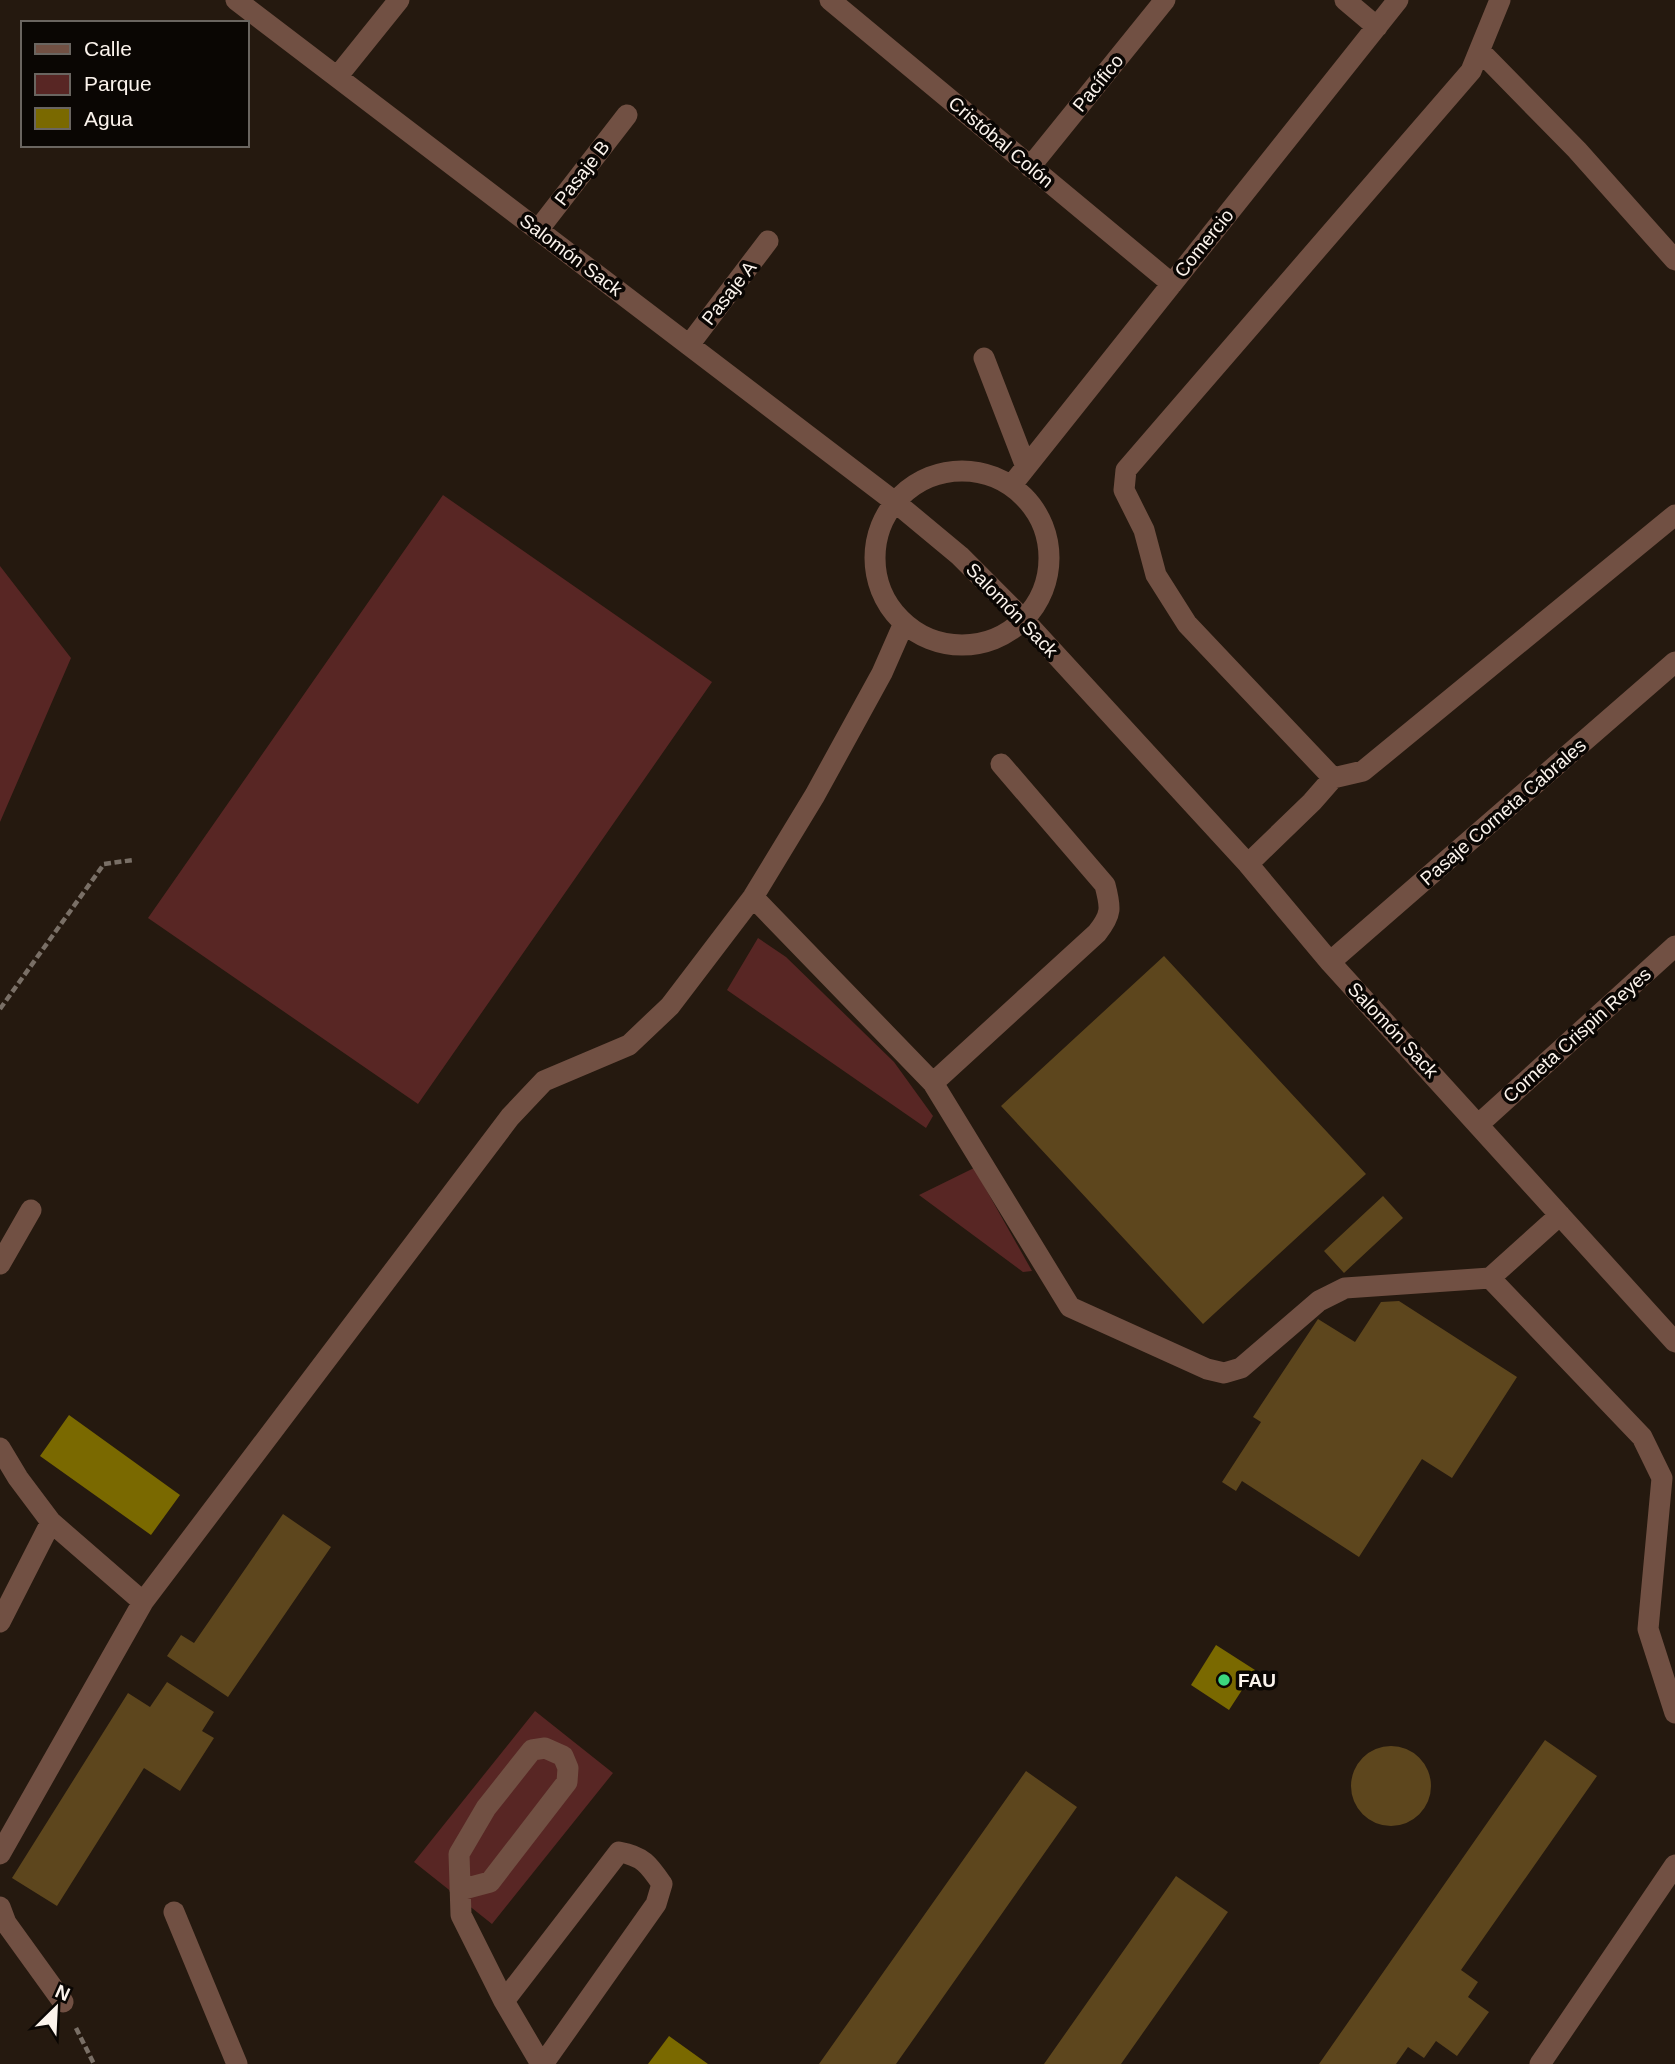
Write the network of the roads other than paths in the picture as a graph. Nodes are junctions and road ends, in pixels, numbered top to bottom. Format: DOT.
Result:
graph roads {
  1 [pos="236,0"];
  2 [pos="399,0"];
  3 [pos="830,0"];
  4 [pos="1165,0"];
  5 [pos="1345,0"];
  6 [pos="1398,0"];
  7 [pos="1500,0"];
  8 [pos="1377,27"];
  9 [pos="1480,51"];
  10 [pos="337,77"];
  11 [pos="627,115"];
  12 [pos="1030,167"];
  13 [pos="538,230"];
  14 [pos="768,241"];
  15 [pos="1675,260"];
  16 [pos="1172,284"];
  17 [pos="689,345"];
  18 [pos="984,358"];
  19 [pos="1026,467"];
  20 [pos="1011,486"];
  21 [pos="895,502"];
  22 [pos="1675,515"];
  23 [pos="1024,620"];
  24 [pos="904,623"];
  25 [pos="1675,662"];
  26 [pos="1001,764"];
  27 [pos="1333,778"];
  28 [pos="1248,864"];
  29 [pos="753,897"];
  30 [pos="1675,946"];
  31 [pos="1330,962"];
  32 [pos="933,1083"];
  33 [pos="1479,1124"];
  34 [pos="31,1210"];
  35 [pos="1559,1214"];
  36 [pos="0,1264"];
  37 [pos="1490,1278"];
  38 [pos="1667,1318"];
  39 [pos="1675,1342"];
  40 [pos="0,1448"];
  41 [pos="51,1522"];
  42 [pos="143,1602"];
  43 [pos="0,1622"];
  44 [pos="1675,1713"];
  45 [pos="0,1854"];
  46 [pos="1675,1865"];
  47 [pos="460,1890"];
  48 [pos="0,1908"];
  49 [pos="174,1912"];
  50 [pos="504,2001"];
  51 [pos="63,2002"];
  52 [pos="237,2064"];
  53 [pos="542,2064"];
  54 [pos="1540,2064"];
  1 -- 10 [label="street, Salomón Sack"];
  2 -- 10 [label="street"];
  3 -- 12 [label="street, Cristóbal Colón"];
  4 -- 12 [label="street, Pacífico"];
  5 -- 8 [label="street"];
  6 -- 8 [label="street, Comercio"];
  7 -- 9 [label="street"];
  8 -- 16 [label="street, Comercio"];
  9 -- 15 [label="street"];
  9 -- 27 [label="street"];
  10 -- 13 [label="street, Salomón Sack"];
  11 -- 13 [label="street, Pasaje B"];
  12 -- 16 [label="street, Cristóbal Colón"];
  13 -- 17 [label="street, Salomón Sack"];
  14 -- 17 [label="street, Pasaje A"];
  16 -- 19 [label="street, Comercio"];
  17 -- 21 [label="street, Salomón Sack"];
  18 -- 19 [label="street"];
  19 -- 20 [label="street, Comercio"];
  20 -- 21 [label="street"];
  20 -- 23 [label="street"];
  21 -- 23 [label="street, Salomón Sack"];
  21 -- 24 [label="street"];
  22 -- 27 [label="street"];
  23 -- 24 [label="street"];
  23 -- 28 [label="street, Salomón Sack"];
  24 -- 29 [label="street"];
  25 -- 31 [label="street, Pasaje Corneta Cabrales"];
  26 -- 32 [label="street"];
  27 -- 28 [label="street"];
  28 -- 31 [label="street, Salomón Sack"];
  29 -- 32 [label="street"];
  29 -- 42 [label="street"];
  30 -- 33 [label="street, Corneta Crispin Reyes"];
  31 -- 33 [label="street, Salomón Sack"];
  32 -- 37 [label="street"];
  33 -- 35 [label="street, Salomón Sack"];
  34 -- 36 [label="street"];
  35 -- 37 [label="street"];
  35 -- 38 [label="street, Salomón Sack"];
  37 -- 44 [label="street"];
  38 -- 39 [label="street, Salomón Sack"];
  40 -- 41 [label="street"];
  41 -- 42 [label="street"];
  41 -- 43 [label="street"];
  42 -- 45 [label="street"];
  46 -- 54 [label="street"];
  47 -- 47 [label="street"];
  47 -- 50 [label="street"];
  48 -- 51 [label="street"];
  49 -- 52 [label="street"];
  50 -- 53 [label="street"];
  50 -- 53 [label="street"];
}
